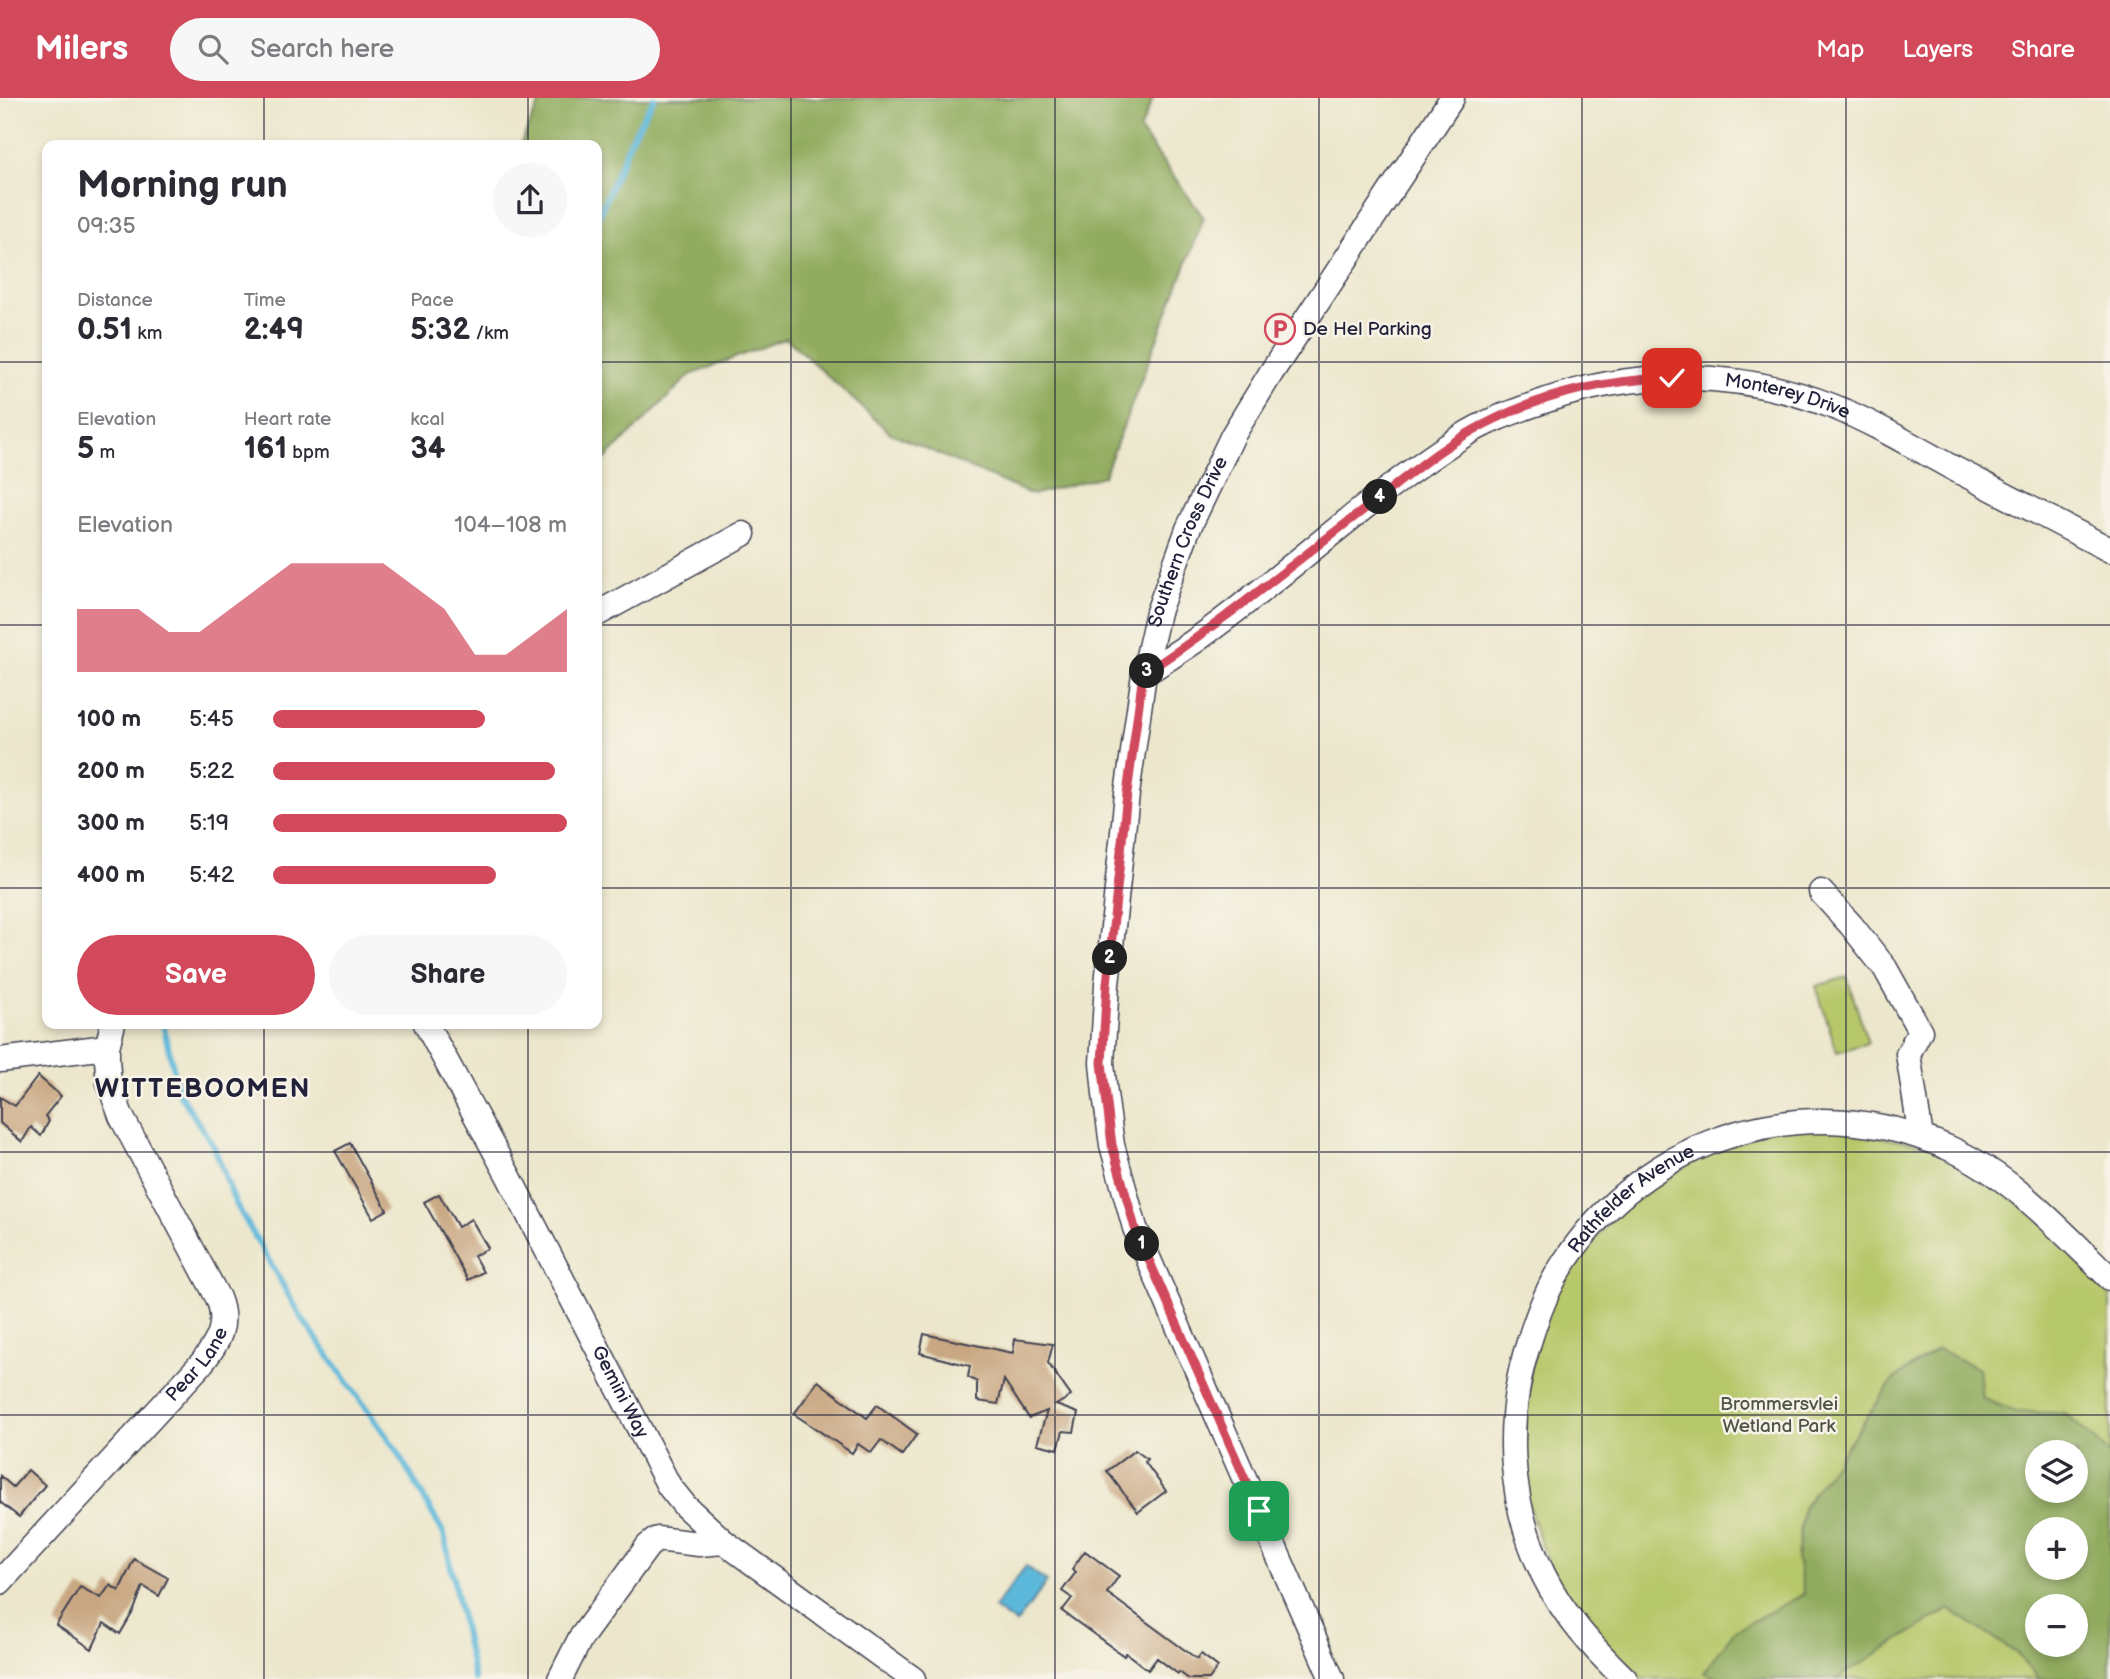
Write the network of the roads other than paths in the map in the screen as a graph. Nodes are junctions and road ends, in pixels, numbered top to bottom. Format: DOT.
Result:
graph roads {
  1 [pos="1452,98"];
  2 [pos="743,534"];
  3 [pos="2110,550"];
  4 [pos="602,611"];
  5 [pos="1143,674"];
  6 [pos="1821,892"];
  7 [pos="429,1029"];
  8 [pos="443,1029"];
  9 [pos="110,1035"];
  10 [pos="0,1060"];
  11 [pos="1921,1137"];
  12 [pos="508,1175"];
  13 [pos="2110,1278"];
  14 [pos="724,1542"];
  15 [pos="0,1582"];
  16 [pos="560,1679"];
  17 [pos="913,1679"];
  18 [pos="1332,1679"];
  19 [pos="1625,1679"];
  1 -- 5 [label="street, Southern Cross Drive"];
  2 -- 4 [label="street"];
  3 -- 5 [label="street, Monterey Drive"];
  5 -- 18 [label="street, Southern Cross Drive"];
  6 -- 11 [label="street"];
  7 -- 12 [label="street, Gemini Way"];
  8 -- 12 [label="street"];
  9 -- 10 [label="street"];
  9 -- 15 [label="street, Pear Lane"];
  11 -- 13 [label="street, Rathfelder Avenue"];
  11 -- 19 [label="street, Rathfelder Avenue"];
  12 -- 14 [label="street, Gemini Way"];
  14 -- 16 [label="street"];
  14 -- 17 [label="street, Gemini Way"];
}
